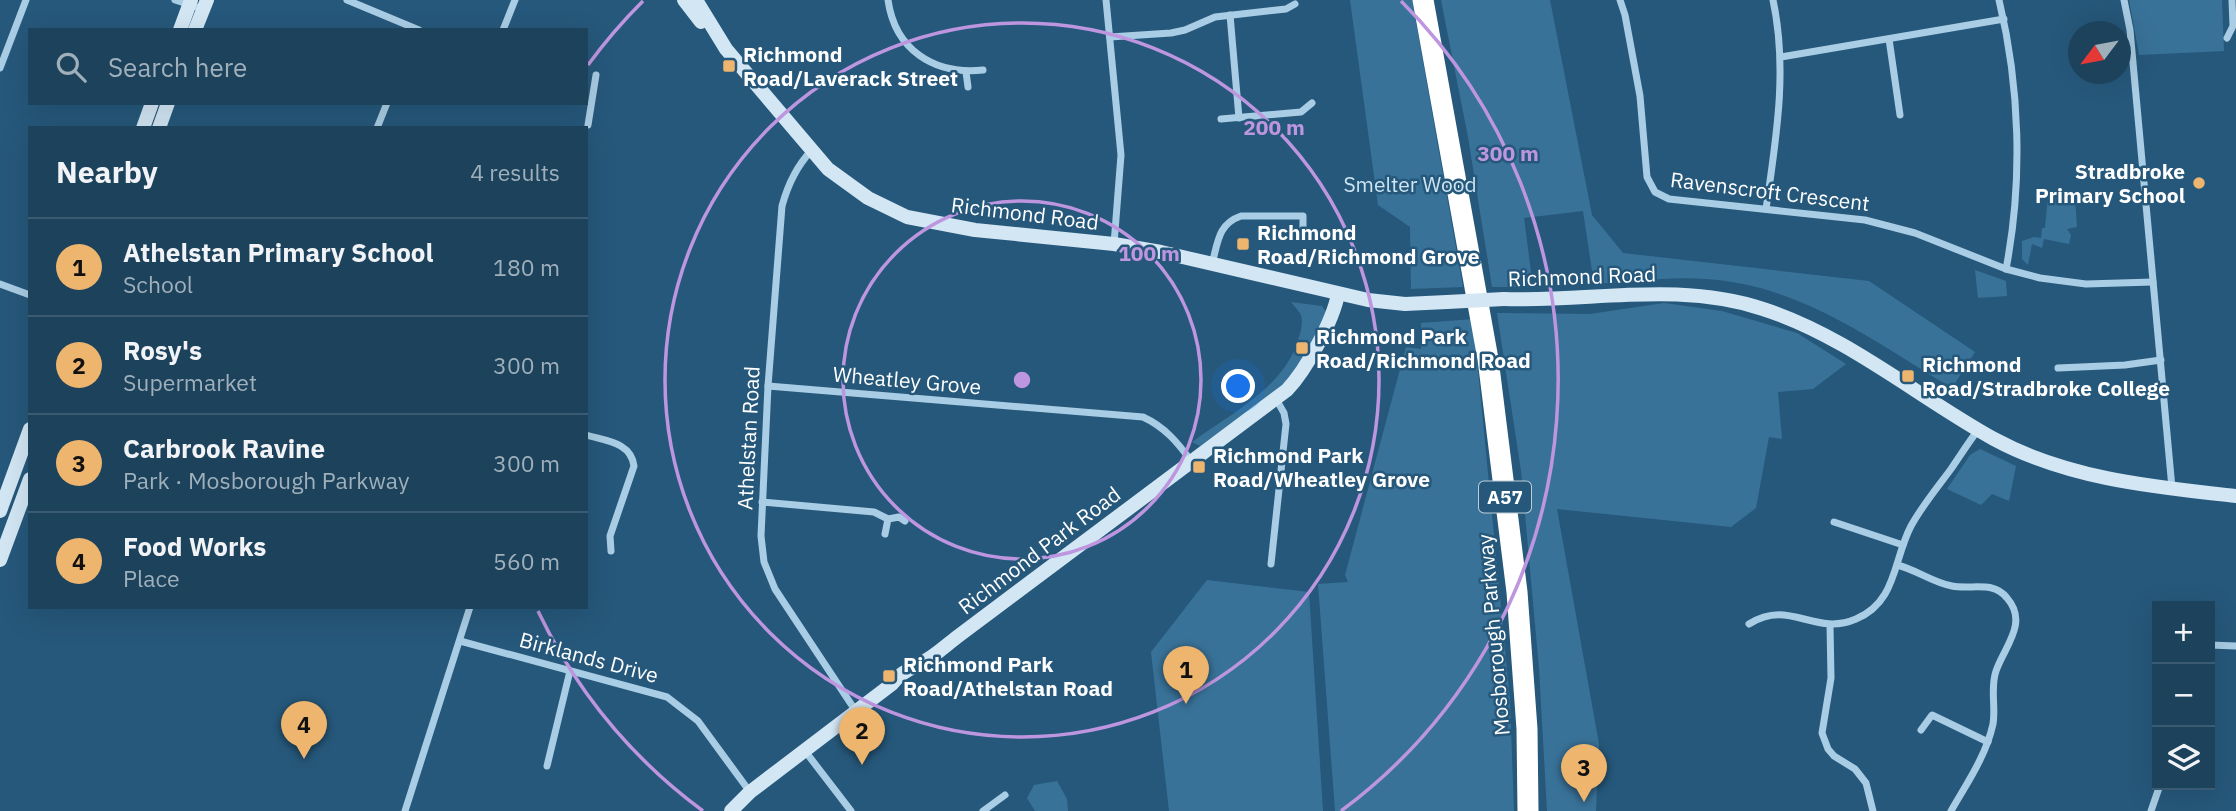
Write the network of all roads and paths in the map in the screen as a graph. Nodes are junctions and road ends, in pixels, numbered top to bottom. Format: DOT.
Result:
graph roads {
  1 [pos="26,0"];
  2 [pos="347,0"];
  3 [pos="515,0"];
  4 [pos="684,0"];
  5 [pos="696,0"];
  6 [pos="888,0"];
  7 [pos="1106,0"];
  8 [pos="1423,0"];
  9 [pos="1620,0"];
  10 [pos="1773,0"];
  11 [pos="1999,0"];
  12 [pos="2124,0"];
  13 [pos="2232,0"];
  14 [pos="193,3"];
  15 [pos="1295,4"];
  16 [pos="1230,15"];
  17 [pos="2004,19"];
  18 [pos="181,28"];
  19 [pos="195,28"];
  20 [pos="414,28"];
  21 [pos="504,28"];
  22 [pos="1110,37"];
  23 [pos="2227,38"];
  24 [pos="1889,39"];
  25 [pos="720,40"];
  26 [pos="1781,57"];
  27 [pos="0,68"];
  28 [pos="983,70"];
  29 [pos="966,72"];
  30 [pos="596,75"];
  31 [pos="968,87"];
  32 [pos="590,92"];
  33 [pos="1312,103"];
  34 [pos="151,105"];
  35 [pos="167,105"];
  36 [pos="386,105"];
  37 [pos="1900,115"];
  38 [pos="1239,118"];
  39 [pos="1221,119"];
  40 [pos="589,125"];
  41 [pos="144,126"];
  42 [pos="160,126"];
  43 [pos="378,126"];
  44 [pos="811,151"];
  45 [pos="1766,209"];
  46 [pos="1303,231"];
  47 [pos="1114,244"];
  48 [pos="1212,264"];
  49 [pos="2006,269"];
  50 [pos="2153,282"];
  51 [pos="0,284"];
  52 [pos="28,294"];
  53 [pos="1338,294"];
  54 [pos="2161,360"];
  55 [pos="2058,368"];
  56 [pos="768,386"];
  57 [pos="1276,399"];
  58 [pos="1979,430"];
  59 [pos="28,435"];
  60 [pos="588,436"];
  61 [pos="1192,463"];
  62 [pos="28,484"];
  63 [pos="2172,488"];
  64 [pos="2236,496"];
  65 [pos="762,502"];
  66 [pos="0,512"];
  67 [pos="888,519"];
  68 [pos="905,521"];
  69 [pos="1834,522"];
  70 [pos="885,534"];
  71 [pos="1903,545"];
  72 [pos="611,551"];
  73 [pos="0,559"];
  74 [pos="1271,564"];
  75 [pos="1897,565"];
  76 [pos="469,609"];
  77 [pos="1749,624"];
  78 [pos="1830,625"];
  79 [pos="460,641"];
  80 [pos="2215,645"];
  81 [pos="2236,646"];
  82 [pos="570,671"];
  83 [pos="855,710"];
  84 [pos="1921,730"];
  85 [pos="1988,742"];
  86 [pos="805,751"];
  87 [pos="547,766"];
  88 [pos="2158,790"];
  89 [pos="750,792"];
  90 [pos="1005,795"];
  91 [pos="405,811"];
  92 [pos="731,811"];
  93 [pos="851,811"];
  94 [pos="983,811"];
  95 [pos="1528,811"];
  96 [pos="1873,811"];
  97 [pos="1951,811"];
  98 [pos="2151,811"];
  1 -- 27 [label="street"];
  2 -- 20 [label="street"];
  3 -- 21 [label="street"];
  4 -- 25 [label="main road"];
  5 -- 25 [label="main road, Richmond Road"];
  6 -- 29 [label="street"];
  7 -- 22 [label="street"];
  8 -- 95 [label="highway, Mosborough Parkway / A57"];
  9 -- 45 [label="street, Ravenscroft Crescent"];
  10 -- 26 [label="street"];
  11 -- 17 [label="street"];
  12 -- 50 [label="street"];
  13 -- 23 [label="street"];
  14 -- 18 [label="main road"];
  14 -- 19 [label="main road"];
  15 -- 16 [label="street"];
  16 -- 22 [label="street"];
  16 -- 38 [label="street"];
  17 -- 24 [label="street"];
  17 -- 49 [label="street"];
  22 -- 47 [label="street"];
  24 -- 26 [label="street"];
  24 -- 37 [label="street"];
  25 -- 44 [label="main road, Richmond Road"];
  26 -- 45 [label="street"];
  28 -- 29 [label="street"];
  29 -- 31 [label="street"];
  30 -- 32 [label="street"];
  32 -- 40 [label="street"];
  33 -- 38 [label="street"];
  34 -- 41 [label="main road"];
  35 -- 42 [label="main road"];
  36 -- 43 [label="street"];
  38 -- 39 [label="street"];
  44 -- 47 [label="main road, Richmond Road"];
  44 -- 56 [label="street, Athelstan Road"];
  45 -- 49 [label="street, Ravenscroft Crescent"];
  46 -- 48 [label="street"];
  47 -- 48 [label="main road, Richmond Road"];
  48 -- 53 [label="main road, Richmond Road"];
  49 -- 50 [label="street, Ravenscroft Crescent"];
  50 -- 54 [label="street"];
  51 -- 52 [label="street"];
  53 -- 57 [label="main road, Richmond Park Road"];
  53 -- 58 [label="main road, Richmond Road, bridge"];
  54 -- 55 [label="street"];
  54 -- 63 [label="street"];
  56 -- 61 [label="street, Wheatley Grove"];
  56 -- 65 [label="street, Athelstan Road"];
  57 -- 61 [label="main road, Richmond Park Road"];
  57 -- 74 [label="street"];
  58 -- 63 [label="main road, Richmond Road"];
  58 -- 71 [label="street"];
  59 -- 66 [label="main road"];
  60 -- 72 [label="street"];
  61 -- 83 [label="main road, Richmond Park Road"];
  62 -- 73 [label="main road"];
  63 -- 64 [label="main road, Richmond Road"];
  65 -- 67 [label="street"];
  65 -- 83 [label="street, Athelstan Road"];
  67 -- 68 [label="street"];
  67 -- 70 [label="street"];
  69 -- 71 [label="street"];
  71 -- 75 [label="street"];
  75 -- 78 [label="street"];
  75 -- 85 [label="street"];
  76 -- 79 [label="street"];
  77 -- 78 [label="street"];
  78 -- 96 [label="street"];
  79 -- 82 [label="street, Birklands Drive"];
  79 -- 91 [label="street"];
  80 -- 81 [label="street"];
  82 -- 87 [label="street"];
  82 -- 89 [label="street, Birklands Drive"];
  83 -- 86 [label="main road, Richmond Park Road"];
  84 -- 85 [label="street"];
  85 -- 97 [label="street"];
  86 -- 89 [label="main road, Richmond Park Road"];
  86 -- 93 [label="street"];
  88 -- 98 [label="street"];
  89 -- 92 [label="main road, Richmond Park Road"];
  90 -- 94 [label="street"];
}
